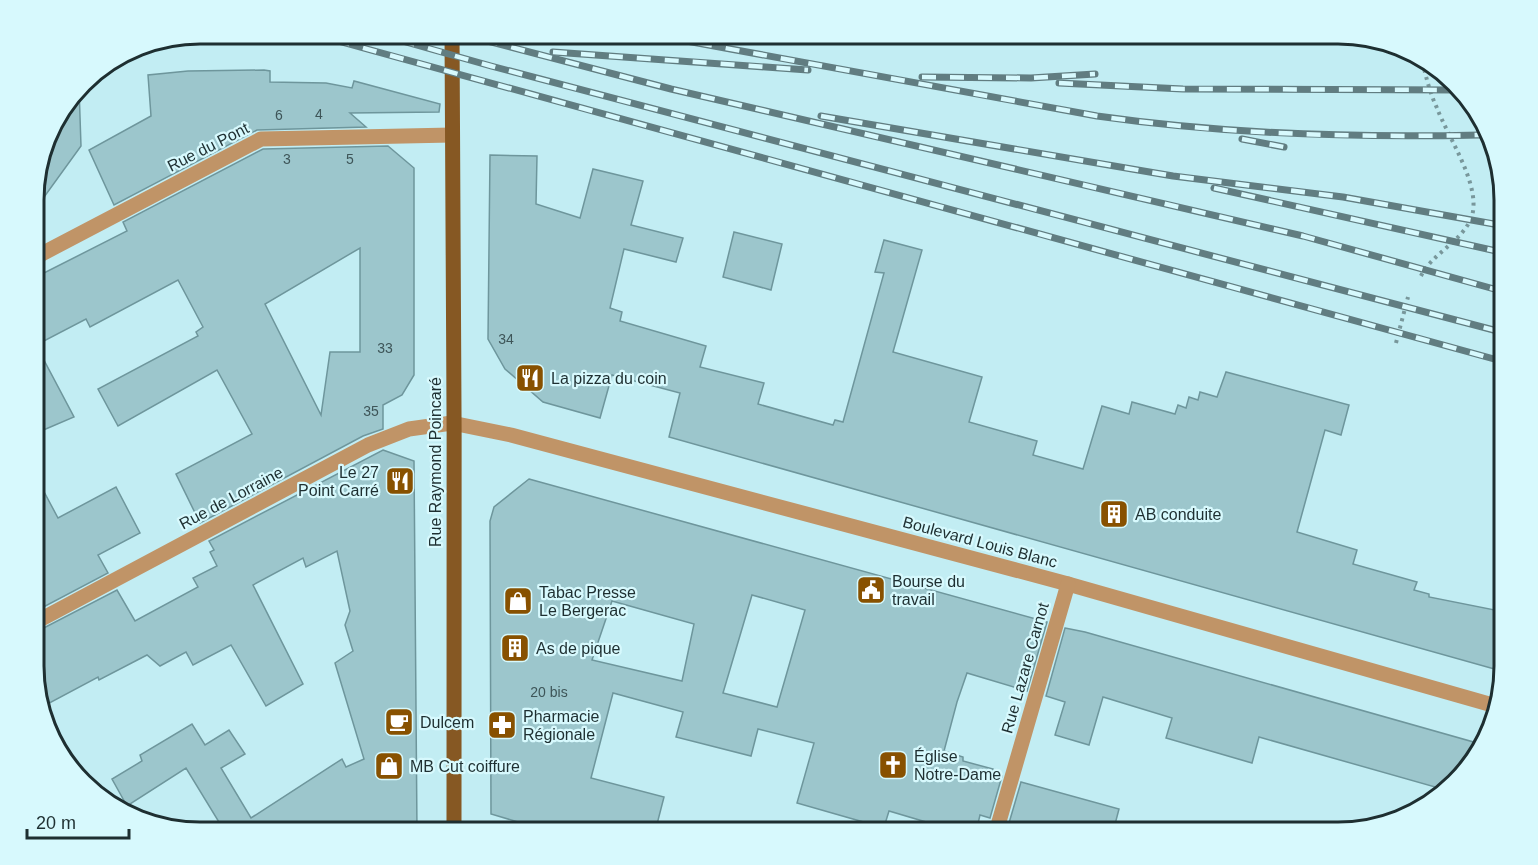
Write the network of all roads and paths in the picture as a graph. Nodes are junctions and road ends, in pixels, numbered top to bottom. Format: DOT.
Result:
graph roads {
  1 [pos="452,44"];
  2 [pos="1424,69"];
  3 [pos="452,135"];
  4 [pos="44,248"];
  5 [pos="1421,276"];
  6 [pos="1408,297"];
  7 [pos="1396,343"];
  8 [pos="452,423"];
  9 [pos="1068,584"];
  10 [pos="44,618"];
  11 [pos="1490,704"];
  12 [pos="999,821"];
  13 [pos="454,822"];
  1 -- 3 [label="main road, Rue Raymond Poincaré"];
  2 -- 5 [label="path"];
  3 -- 4 [label="street, Rue du Pont"];
  3 -- 8 [label="main road, Rue Raymond Poincaré"];
  6 -- 7 [label="path"];
  8 -- 9 [label="street, Boulevard Louis Blanc"];
  8 -- 10 [label="street, Rue de Lorraine"];
  8 -- 13 [label="main road, Rue Raymond Poincaré"];
  9 -- 11 [label="street, Boulevard Louis Blanc"];
  9 -- 12 [label="street, Rue Lazare Carnot"];
}
